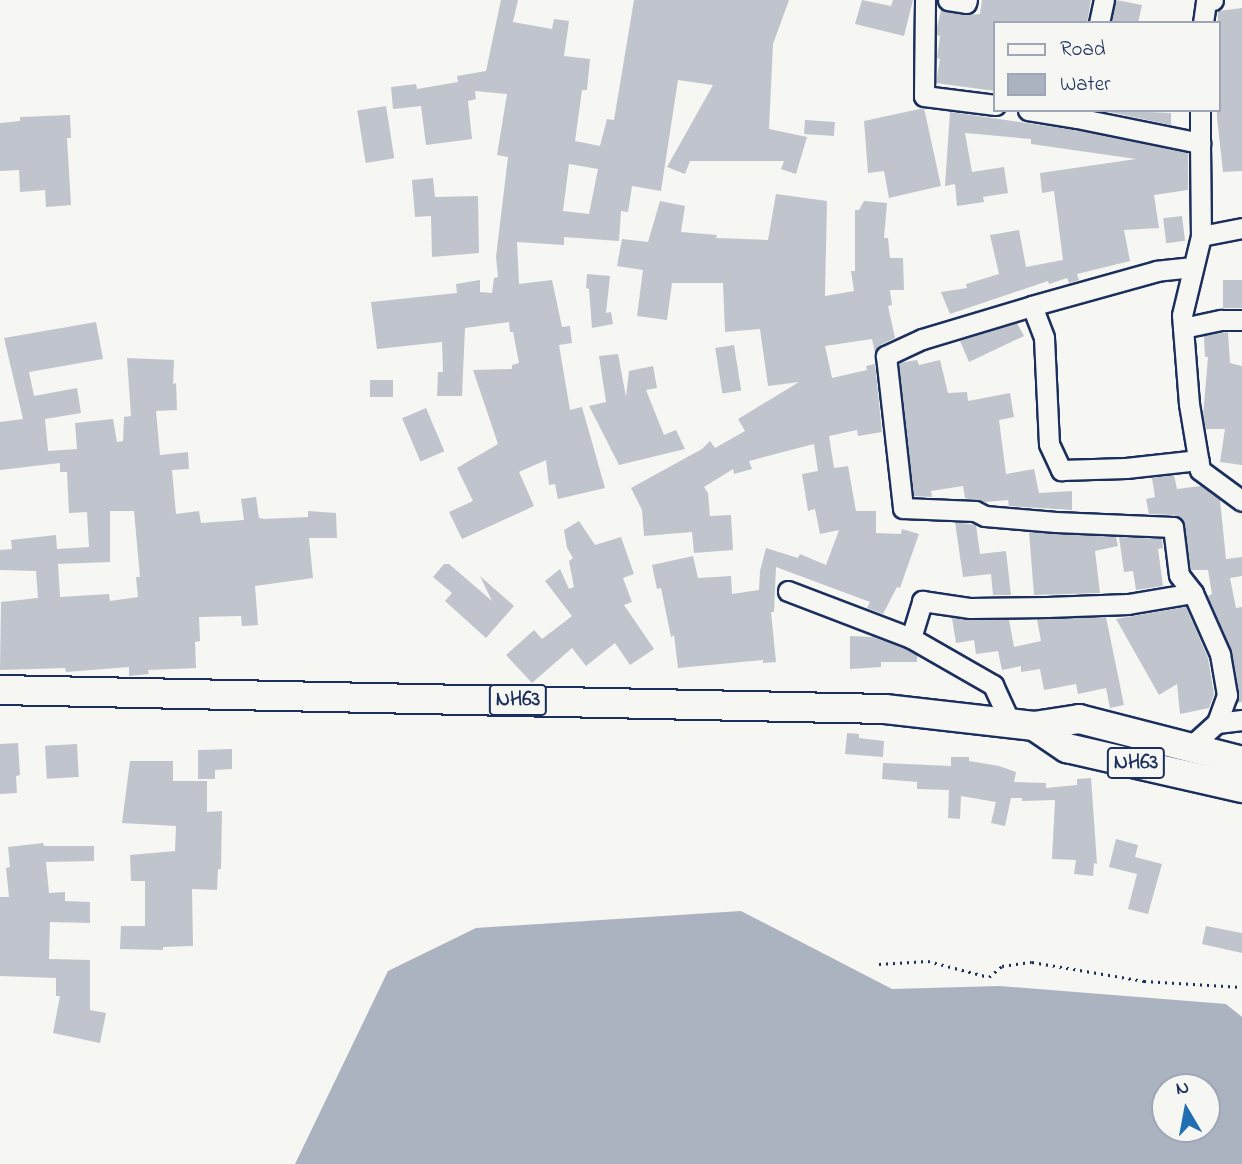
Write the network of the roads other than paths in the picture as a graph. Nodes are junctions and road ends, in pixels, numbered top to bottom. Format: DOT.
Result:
graph roads {
  1 [pos="925,0"];
  2 [pos="948,0"];
  3 [pos="967,0"];
  4 [pos="1104,0"];
  5 [pos="1213,0"];
  6 [pos="1099,21"];
  7 [pos="1203,21"];
  8 [pos="993,105"];
  9 [pos="1053,112"];
  10 [pos="1200,112"];
  11 [pos="1078,114"];
  12 [pos="1200,143"];
  13 [pos="1242,228"];
  14 [pos="1201,236"];
  15 [pos="1192,267"];
  16 [pos="1031,306"];
  17 [pos="1242,320"];
  18 [pos="1183,328"];
  19 [pos="1199,460"];
  20 [pos="1242,501"];
  21 [pos="788,590"];
  22 [pos="1193,593"];
  23 [pos="911,638"];
  24 [pos="0,690"];
  25 [pos="1242,720"];
  26 [pos="1217,723"];
  27 [pos="1022,724"];
  28 [pos="1189,747"];
  29 [pos="1242,761"];
  30 [pos="1242,788"];
  1 -- 8 [label="street"];
  2 -- 3 [label="street"];
  4 -- 6 [label="street"];
  5 -- 7 [label="street"];
  9 -- 11 [label="street"];
  10 -- 12 [label="street"];
  11 -- 12 [label="street"];
  12 -- 14 [label="street"];
  13 -- 14 [label="street"];
  14 -- 15 [label="street"];
  15 -- 16 [label="street"];
  15 -- 18 [label="street"];
  16 -- 19 [label="street"];
  16 -- 22 [label="street"];
  17 -- 18 [label="street"];
  18 -- 19 [label="street"];
  19 -- 20 [label="street"];
  21 -- 23 [label="street"];
  22 -- 23 [label="street"];
  22 -- 26 [label="street"];
  23 -- 27 [label="street"];
  24 -- 27 [label="highway, NH63"];
  25 -- 26 [label="street"];
  26 -- 28 [label="street"];
  27 -- 28 [label="highway, NH63"];
  27 -- 30 [label="highway, NH63"];
  28 -- 29 [label="highway, NH63"];
}
